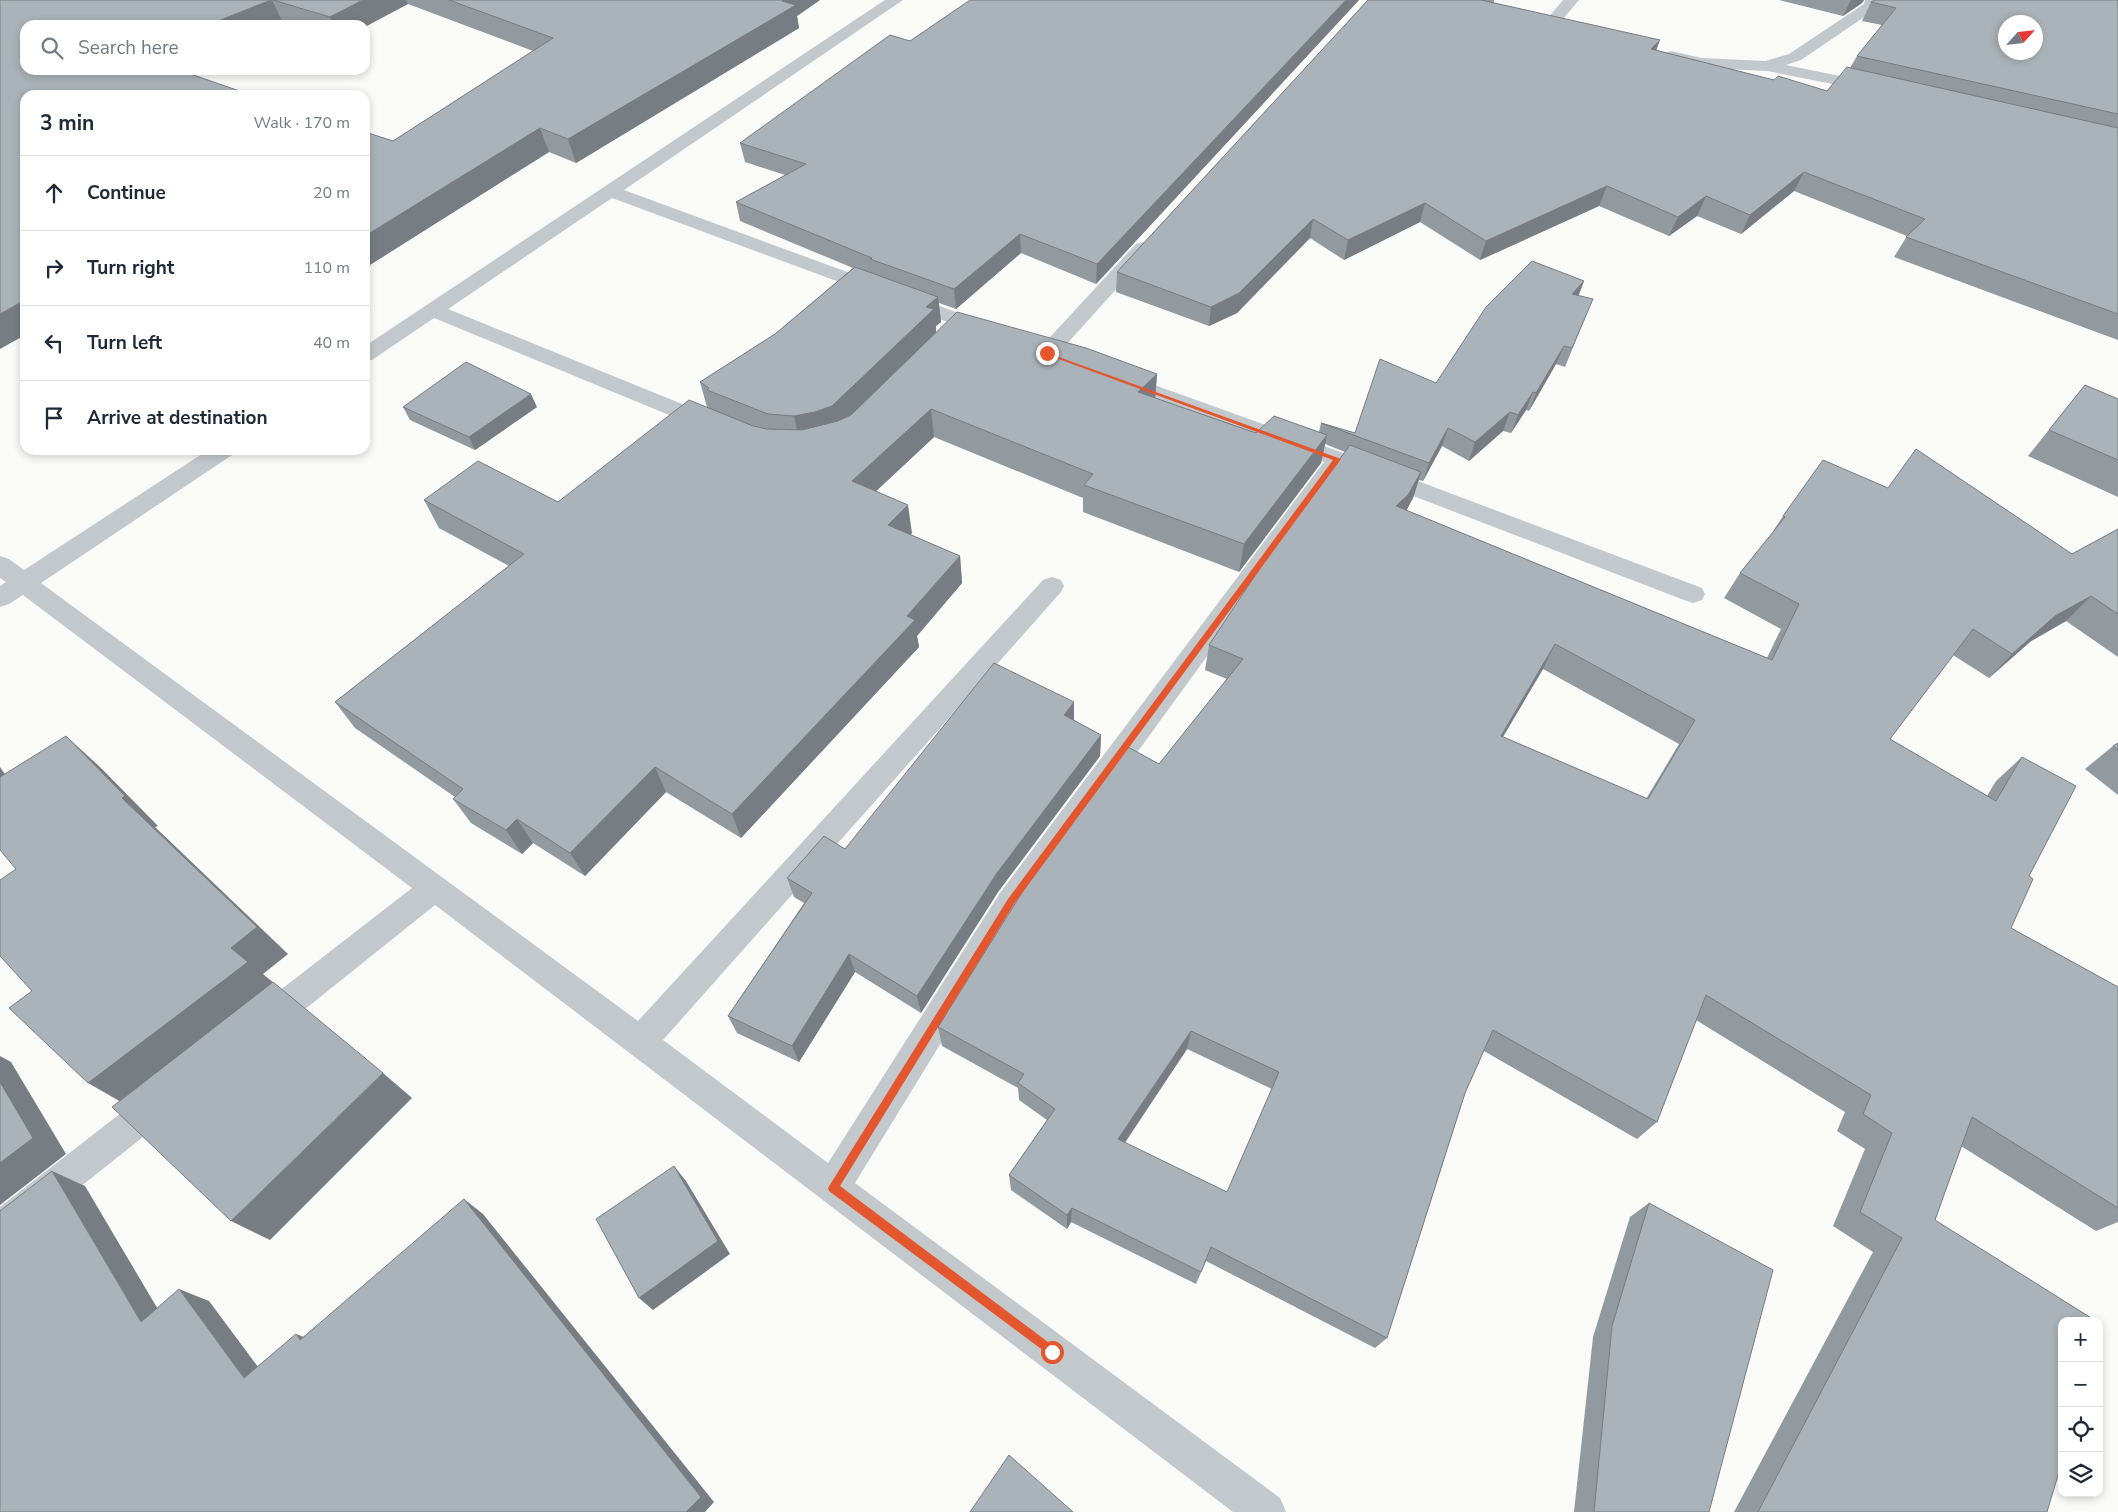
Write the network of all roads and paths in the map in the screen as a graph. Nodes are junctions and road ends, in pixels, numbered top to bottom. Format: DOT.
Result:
graph roads {
  1 [pos="895,0"];
  2 [pos="1572,0"];
  3 [pos="1872,0"];
  4 [pos="1530,24"];
  5 [pos="1548,28"];
  6 [pos="1568,33"];
  7 [pos="1654,52"];
  8 [pos="1766,66"];
  9 [pos="1889,91"];
  10 [pos="610,191"];
  11 [pos="1154,235"];
  12 [pos="433,310"];
  13 [pos="370,353"];
  14 [pos="1103,374"];
  15 [pos="733,433"];
  16 [pos="216,455"];
  17 [pos="1338,459"];
  18 [pos="8,582"];
  19 [pos="1052,586"];
  20 [pos="1693,594"];
  21 [pos="435,888"];
  22 [pos="241,1040"];
  23 [pos="640,1042"];
  24 [pos="186,1083"];
  25 [pos="833,1188"];
  26 [pos="0,1229"];
  27 [pos="1266,1512"];
  1 -- 10 [label="street"];
  2 -- 5 [label="street"];
  3 -- 8 [label="street"];
  4 -- 5 [label="street"];
  5 -- 6 [label="street"];
  7 -- 8 [label="street"];
  8 -- 9 [label="street"];
  10 -- 11 [label="street"];
  10 -- 12 [label="street"];
  12 -- 13 [label="street"];
  12 -- 15 [label="street"];
  14 -- 17 [label="street"];
  16 -- 18 [label="street"];
  17 -- 20 [label="street"];
  17 -- 25 [label="street"];
  18 -- 21 [label="street"];
  19 -- 23 [label="street"];
  21 -- 22 [label="street"];
  21 -- 23 [label="street"];
  23 -- 25 [label="street"];
  24 -- 26 [label="street"];
  25 -- 27 [label="street"];
}
